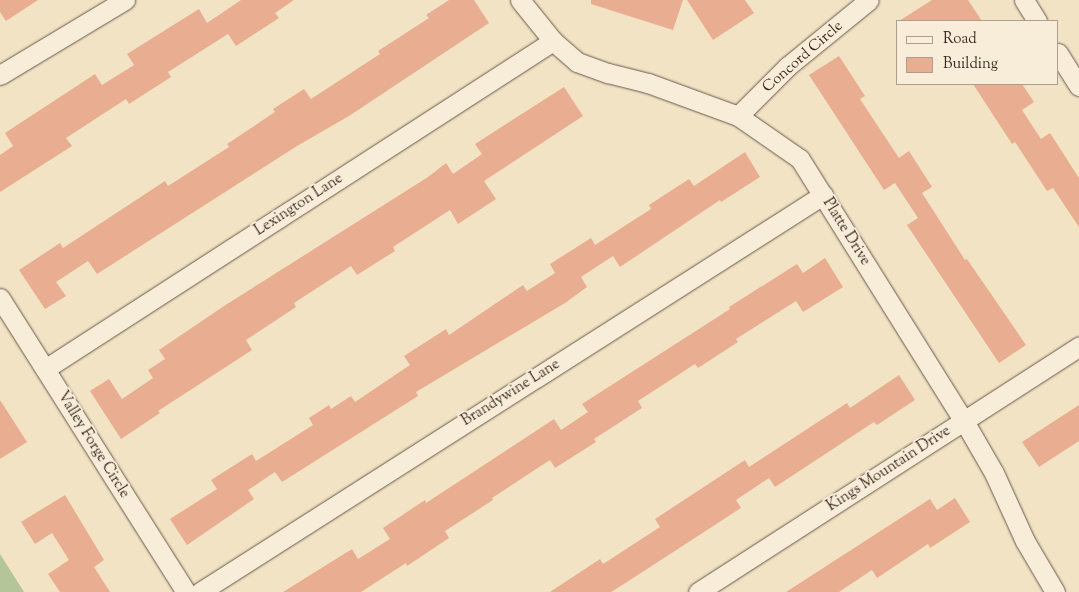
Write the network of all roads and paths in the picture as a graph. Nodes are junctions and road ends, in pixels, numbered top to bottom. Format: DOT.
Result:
graph roads {
  1 [pos="125,0"];
  2 [pos="520,0"];
  3 [pos="869,0"];
  4 [pos="1024,0"];
  5 [pos="1036,20"];
  6 [pos="553,41"];
  7 [pos="1059,55"];
  8 [pos="0,75"];
  9 [pos="1079,86"];
  10 [pos="738,116"];
  11 [pos="823,195"];
  12 [pos="0,298"];
  13 [pos="1079,346"];
  14 [pos="45,369"];
  15 [pos="964,421"];
  16 [pos="186,592"];
  17 [pos="200,592"];
  18 [pos="698,592"];
  19 [pos="1055,592"];
  1 -- 8 [label="street"];
  2 -- 6 [label="street, Platte Drive"];
  3 -- 10 [label="street, Concord Circle"];
  4 -- 5 [label="street"];
  6 -- 10 [label="street, Platte Drive"];
  6 -- 14 [label="street, Lexington Lane"];
  7 -- 9 [label="street"];
  10 -- 11 [label="street, Platte Drive"];
  11 -- 15 [label="street, Platte Drive"];
  11 -- 17 [label="street, Brandywine Lane"];
  12 -- 14 [label="street, Valley Forge Circle"];
  13 -- 15 [label="street, Kings Mountain Drive"];
  14 -- 16 [label="street, Valley Forge Circle"];
  15 -- 18 [label="street, Kings Mountain Drive"];
  15 -- 19 [label="street, Platte Drive"];
}
